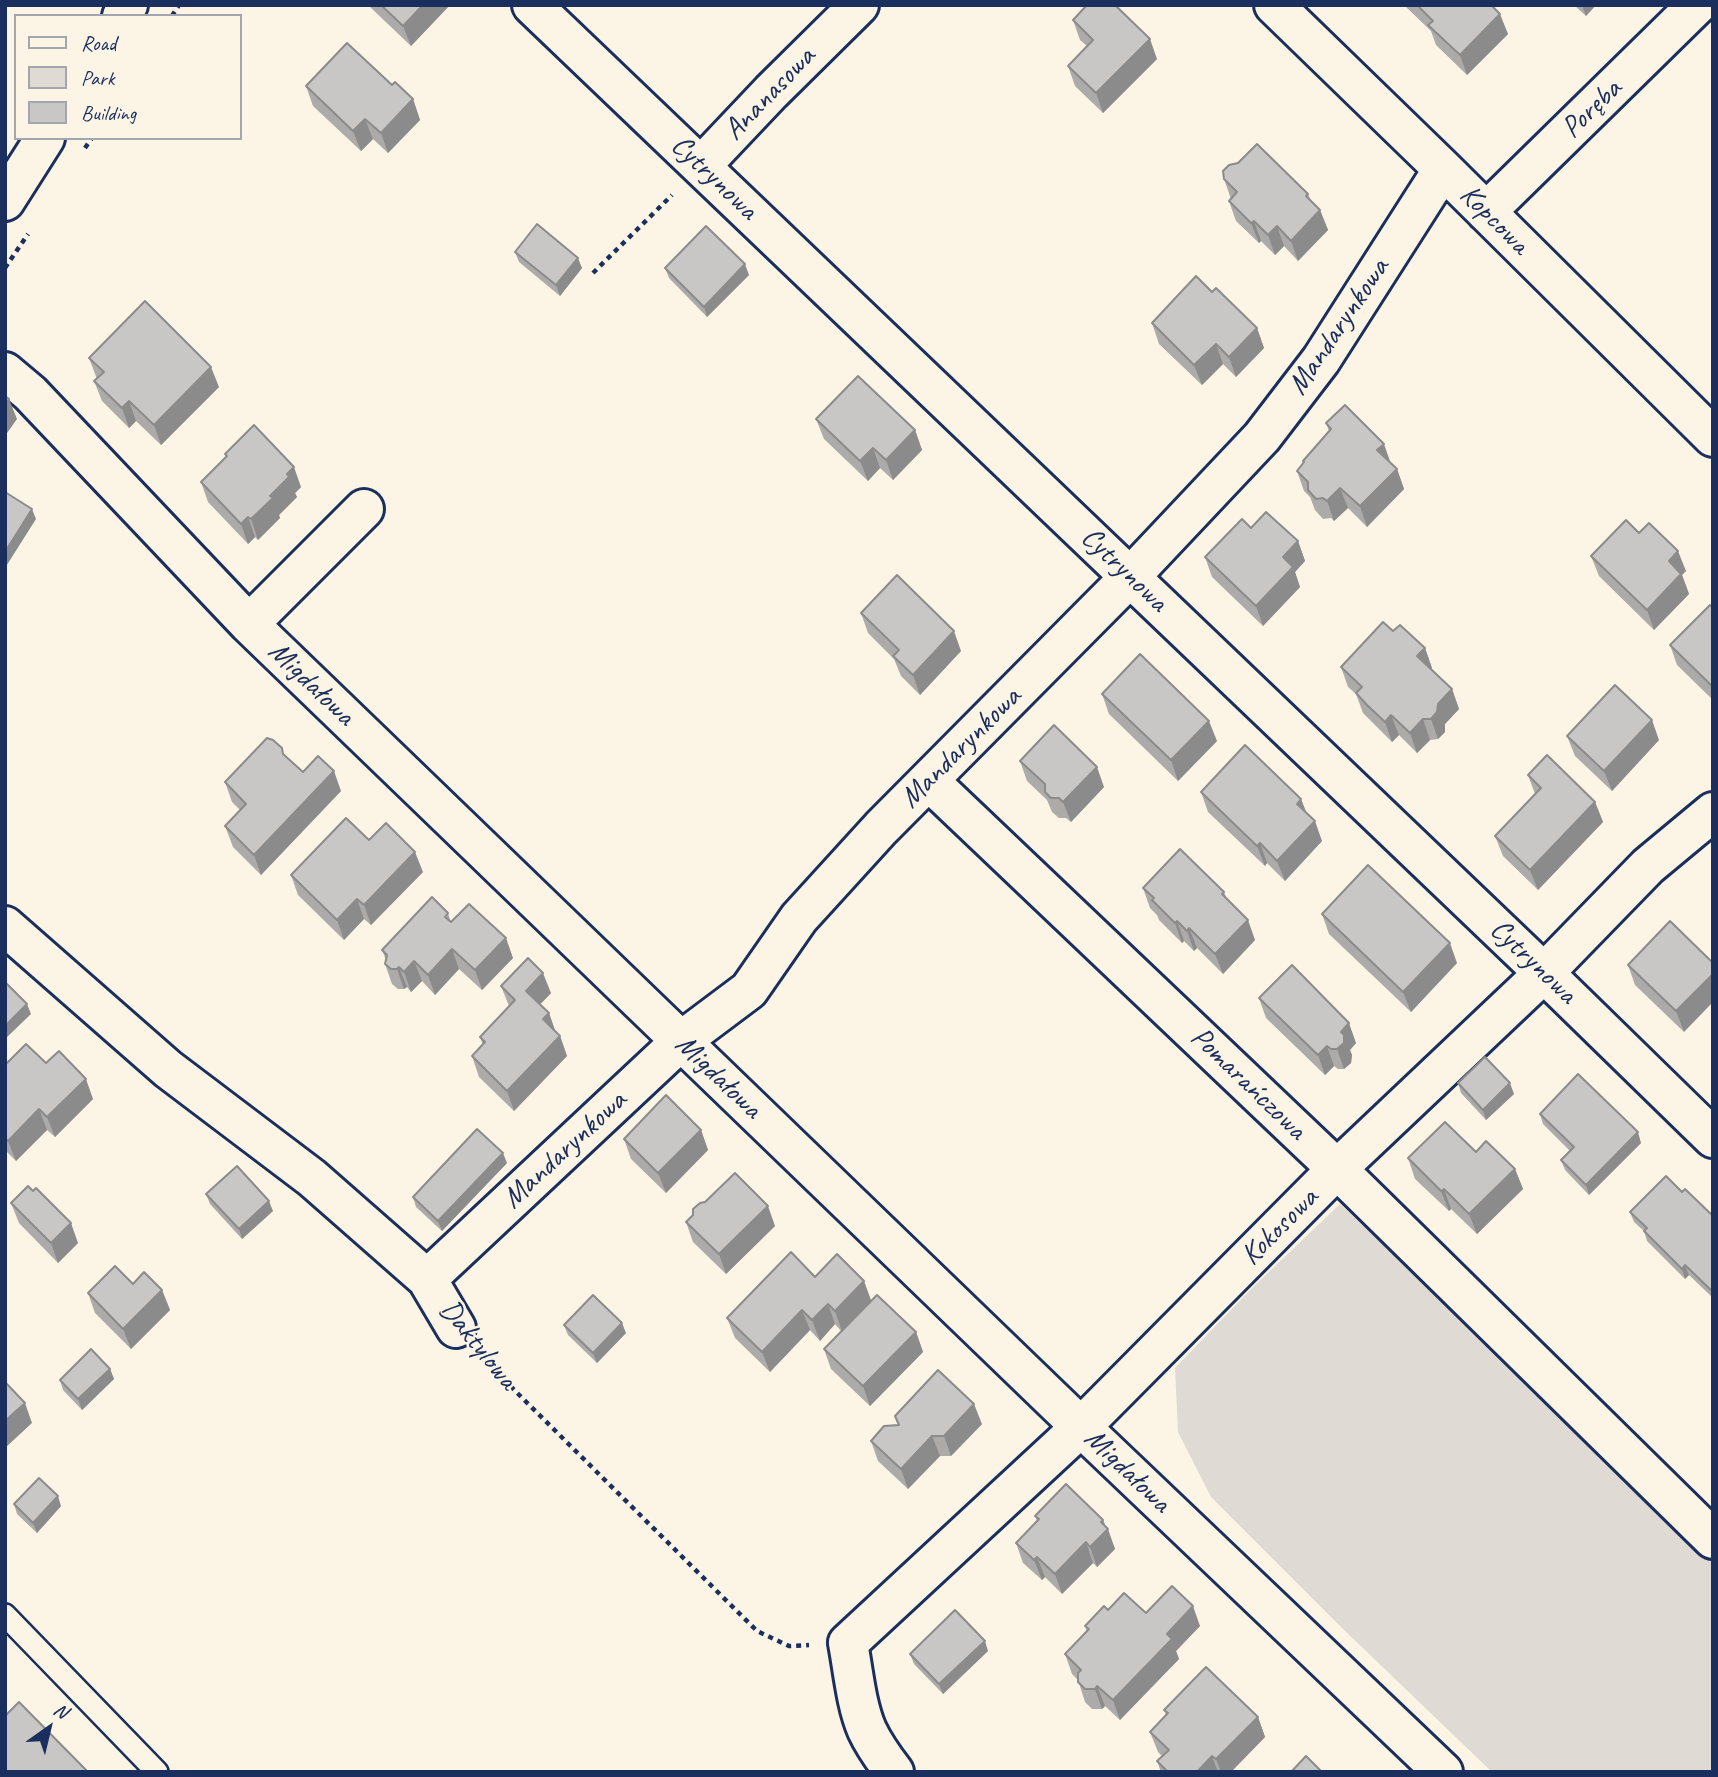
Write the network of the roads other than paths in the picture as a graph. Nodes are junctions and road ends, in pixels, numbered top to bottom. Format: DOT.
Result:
graph roads {
  1 [pos="532,5"];
  2 [pos="859,5"];
  3 [pos="1274,5"];
  4 [pos="1697,5"];
  5 [pos="44,140"];
  6 [pos="701,166"];
  7 [pos="1443,169"];
  8 [pos="5,201"];
  9 [pos="1486,212"];
  10 [pos="5,372"];
  11 [pos="1713,437"];
  12 [pos="364,509"];
  13 [pos="1130,577"];
  14 [pos="249,624"];
  15 [pos="929,780"];
  16 [pos="1713,812"];
  17 [pos="5,926"];
  18 [pos="1544,973"];
  19 [pos="681,1041"];
  20 [pos="1713,1138"];
  21 [pos="1337,1169"];
  22 [pos="427,1279"];
  23 [pos="456,1328"];
  24 [pos="1081,1427"];
  25 [pos="1713,1539"];
  26 [pos="5,1615"];
  27 [pos="157,1772"];
  28 [pos="894,1772"];
  29 [pos="1443,1772"];
  1 -- 6 [label="street, Cytrynowa"];
  2 -- 6 [label="street, Ananasowa"];
  3 -- 7 [label="street, Kopcowa"];
  4 -- 9 [label="street, Poręba"];
  5 -- 8 [label="street"];
  6 -- 13 [label="street, Cytrynowa"];
  7 -- 9 [label="street, Kopcowa"];
  7 -- 13 [label="street, Mandarynkowa"];
  9 -- 11 [label="street, Kopcowa"];
  10 -- 14 [label="street, Migdałowa"];
  12 -- 14 [label="street"];
  13 -- 15 [label="street, Mandarynkowa"];
  13 -- 18 [label="street, Cytrynowa"];
  14 -- 19 [label="street, Migdałowa"];
  15 -- 19 [label="street, Mandarynkowa"];
  15 -- 21 [label="street, Pomarańczowa"];
  16 -- 18 [label="street, Kokosowa"];
  17 -- 22 [label="street, Daktylowa"];
  18 -- 20 [label="street, Cytrynowa"];
  18 -- 21 [label="street, Kokosowa"];
  19 -- 22 [label="street, Mandarynkowa"];
  19 -- 24 [label="street, Migdałowa"];
  21 -- 24 [label="street, Kokosowa"];
  21 -- 25 [label="street, Pomarańczowa"];
  22 -- 23 [label="street, Daktylowa"];
  24 -- 28 [label="street, Kokosowa"];
  24 -- 29 [label="street, Migdałowa"];
  26 -- 27 [label="lane"];
}
